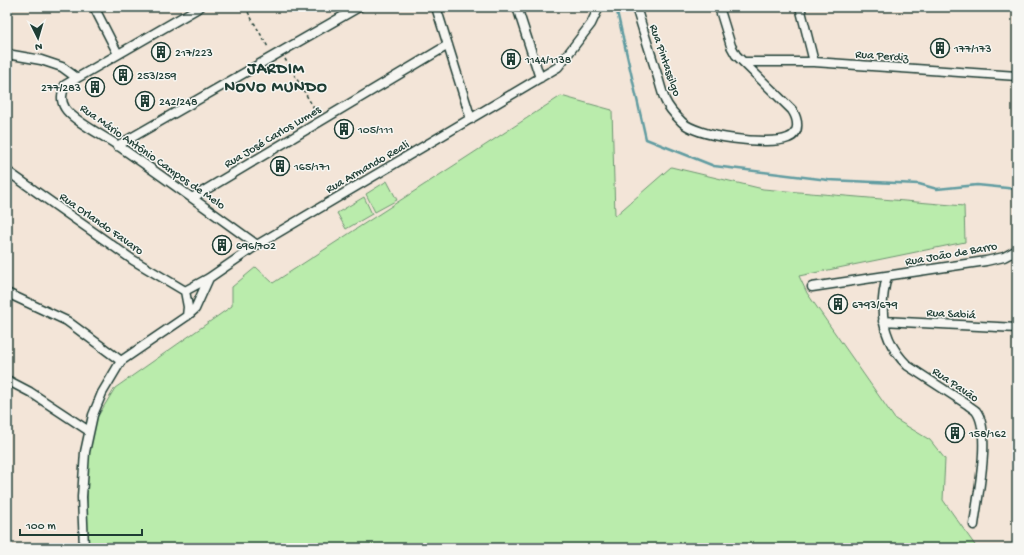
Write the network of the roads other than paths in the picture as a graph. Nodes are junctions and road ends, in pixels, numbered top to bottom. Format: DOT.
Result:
graph roads {
  1 [pos="94,7"];
  2 [pos="200,7"];
  3 [pos="359,7"];
  4 [pos="436,7"];
  5 [pos="517,7"];
  6 [pos="599,7"];
  7 [pos="636,7"];
  8 [pos="719,7"];
  9 [pos="800,7"];
  10 [pos="448,45"];
  11 [pos="7,54"];
  12 [pos="118,54"];
  13 [pos="744,62"];
  14 [pos="814,62"];
  15 [pos="1017,76"];
  16 [pos="77,78"];
  17 [pos="540,78"];
  18 [pos="470,119"];
  19 [pos="117,146"];
  20 [pos="7,171"];
  21 [pos="192,198"];
  22 [pos="257,245"];
  23 [pos="1017,250"];
  24 [pos="887,277"];
  25 [pos="209,278"];
  26 [pos="812,287"];
  27 [pos="185,291"];
  28 [pos="7,293"];
  29 [pos="187,316"];
  30 [pos="883,321"];
  31 [pos="1017,328"];
  32 [pos="121,361"];
  33 [pos="7,380"];
  34 [pos="90,432"];
  35 [pos="974,525"];
  36 [pos="84,548"];
  1 -- 12 [label="street"];
  2 -- 12 [label="street, Rua Mário Antônio Campos de Melo"];
  3 -- 19 [label="street"];
  4 -- 10 [label="street"];
  5 -- 17 [label="street"];
  6 -- 17 [label="street, Rua Armando Reali"];
  7 -- 13 [label="street, Rua Pintassilgo"];
  8 -- 13 [label="street, Rua Pintassilgo"];
  9 -- 14 [label="street"];
  10 -- 18 [label="street"];
  10 -- 21 [label="street, Rua José Carlos Lumes"];
  11 -- 16 [label="street"];
  12 -- 16 [label="street, Rua Mário Antônio Campos de Melo"];
  13 -- 14 [label="street, Rua Perdiz"];
  14 -- 15 [label="street, Rua Perdiz"];
  16 -- 19 [label="street, Rua Mário Antônio Campos de Melo"];
  17 -- 18 [label="street, Rua Armando Reali"];
  18 -- 22 [label="street, Rua Armando Reali"];
  19 -- 21 [label="street, Rua Mário Antônio Campos de Melo"];
  20 -- 27 [label="street, Rua Orlando Favaro"];
  21 -- 22 [label="street, Rua Mário Antônio Campos de Melo"];
  22 -- 25 [label="street, Rua Armando Reali"];
  23 -- 24 [label="street, Rua João de Barro"];
  24 -- 26 [label="street, Rua João de Barro"];
  24 -- 30 [label="street, Rua Pavão"];
  25 -- 27 [label="street, Rua Armando Reali"];
  25 -- 29 [label="street"];
  27 -- 29 [label="street"];
  28 -- 32 [label="street"];
  29 -- 32 [label="street"];
  30 -- 31 [label="street, Rua Sabiá"];
  30 -- 35 [label="street, Rua Pavão"];
  32 -- 34 [label="street"];
  33 -- 34 [label="street"];
  34 -- 36 [label="street"];
}
